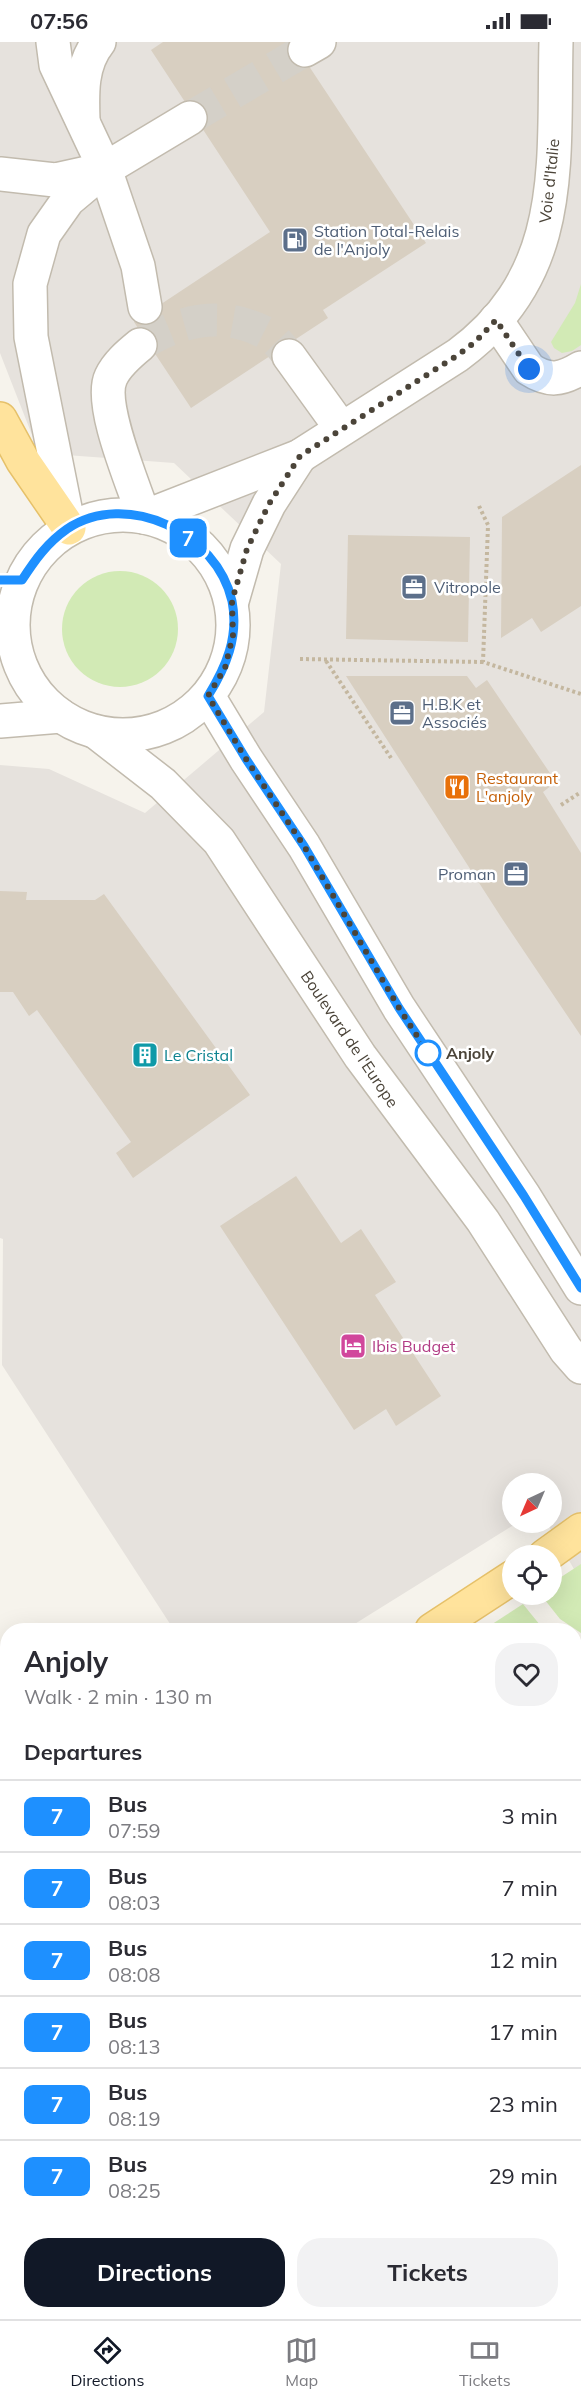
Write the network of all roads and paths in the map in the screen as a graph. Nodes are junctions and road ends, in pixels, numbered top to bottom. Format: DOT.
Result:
graph roads {
  1 [pos="53,42"];
  2 [pos="99,42"];
  3 [pos="556,42"];
  4 [pos="190,118"];
  5 [pos="84,128"];
  6 [pos="105,169"];
  7 [pos="0,174"];
  8 [pos="145,307"];
  9 [pos="496,320"];
  10 [pos="140,345"];
  11 [pos="289,356"];
  12 [pos="581,368"];
  13 [pos="0,419"];
  14 [pos="341,428"];
  15 [pos="300,456"];
  16 [pos="479,506"];
  17 [pos="144,517"];
  18 [pos="69,528"];
  19 [pos="11,580"];
  20 [pos="232,601"];
  21 [pos="300,659"];
  22 [pos="325,660"];
  23 [pos="483,662"];
  24 [pos="581,694"];
  25 [pos="208,696"];
  26 [pos="61,716"];
  27 [pos="0,720"];
  28 [pos="96,732"];
  29 [pos="391,758"];
  30 [pos="581,792"];
  31 [pos="561,805"];
  32 [pos="581,1288"];
  33 [pos="581,1367"];
  34 [pos="581,1530"];
  35 [pos="560,1545"];
  36 [pos="502,1584"];
  37 [pos="443,1623"];
  1 -- 5 [label="street"];
  2 -- 5 [label="street"];
  3 -- 9 [label="street, Voie d'Italie"];
  4 -- 6 [label="street"];
  5 -- 6 [label="street"];
  6 -- 7 [label="street"];
  6 -- 8 [label="street"];
  6 -- 18 [label="street"];
  9 -- 12 [label="street"];
  9 -- 14 [label="street, Voie d'Italie"];
  10 -- 17 [label="street"];
  11 -- 14 [label="street"];
  13 -- 18 [label="main road"];
  14 -- 15 [label="street, Voie d'Italie"];
  15 -- 17 [label="street, Voie d'Italie"];
  15 -- 20 [label="street, Voie d'Italie"];
  16 -- 23 [label="path"];
  17 -- 18 [label="street"];
  17 -- 20 [label="street"];
  18 -- 19 [label="street"];
  19 -- 26 [label="street"];
  20 -- 25 [label="street"];
  21 -- 22 [label="path"];
  22 -- 23 [label="path"];
  22 -- 29 [label="path"];
  23 -- 24 [label="path"];
  25 -- 28 [label="street"];
  25 -- 32 [label="street"];
  26 -- 27 [label="street"];
  26 -- 28 [label="street"];
  28 -- 33 [label="street, Boulevard de l'Europe"];
  30 -- 31 [label="path"];
  34 -- 35 [label="main road"];
  36 -- 37 [label="main road"];
}
